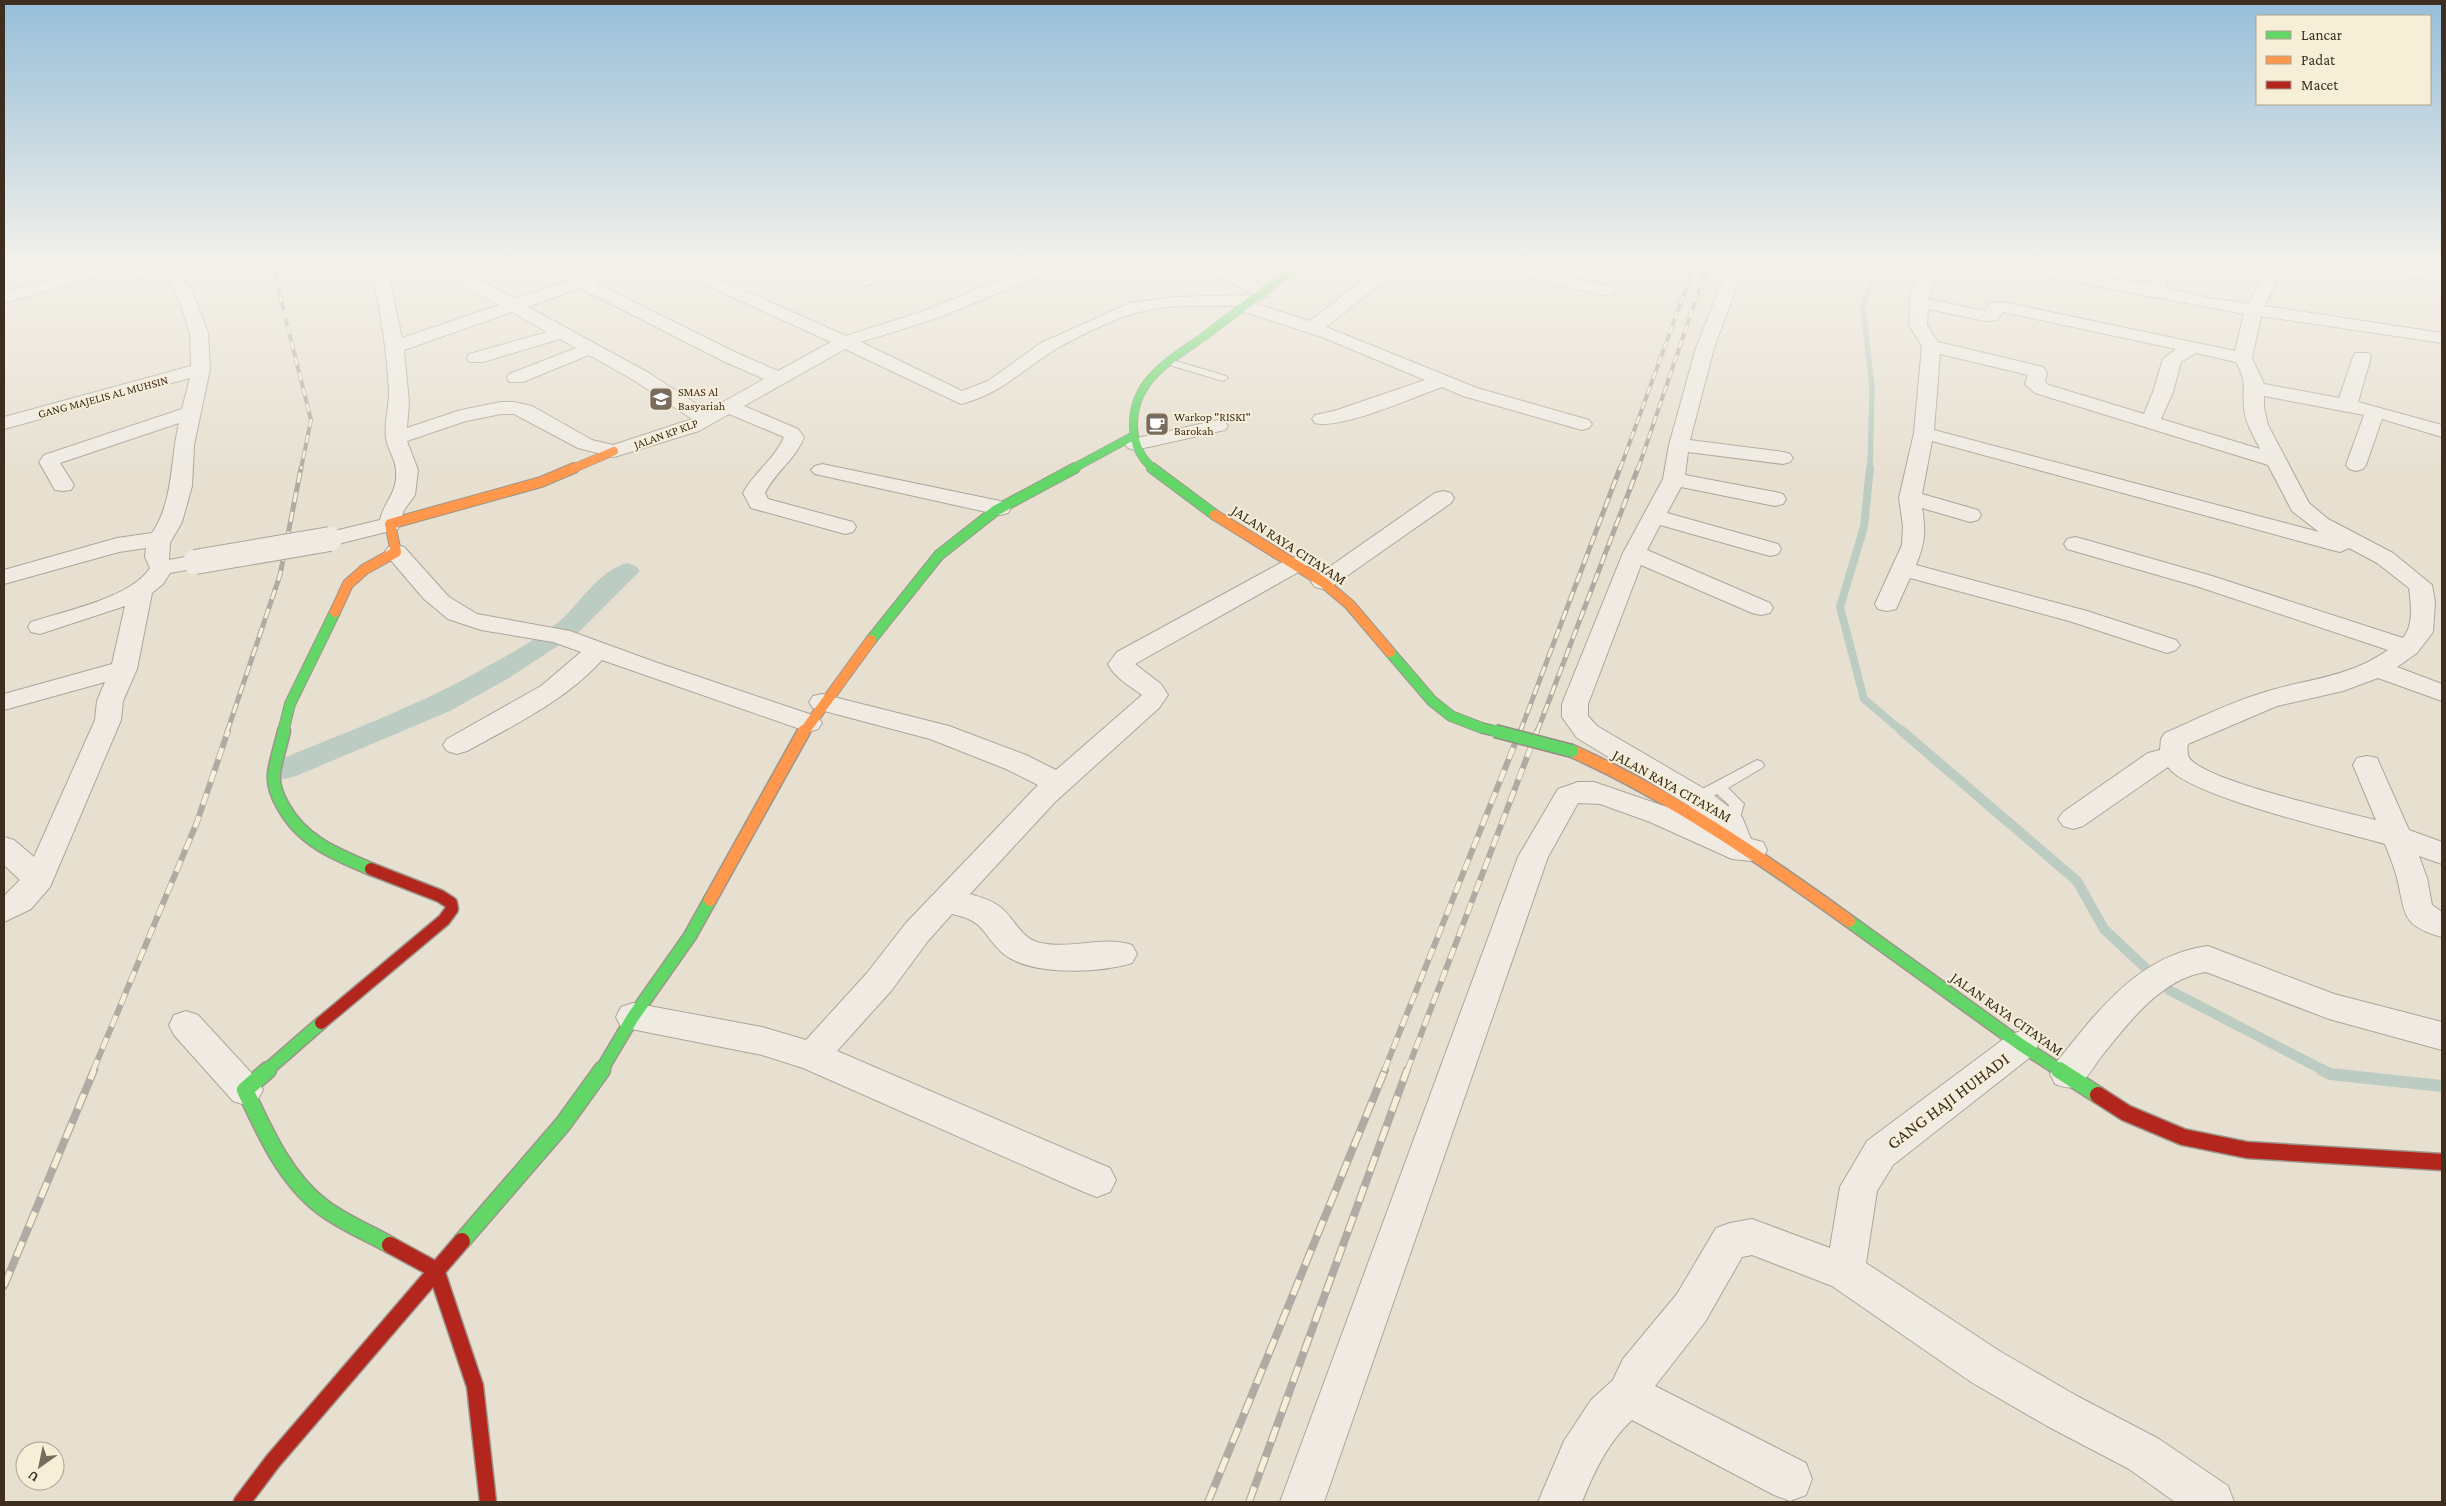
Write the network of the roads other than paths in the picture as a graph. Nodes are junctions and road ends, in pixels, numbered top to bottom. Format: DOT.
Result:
graph roads {
  1 [pos="199,334"];
  2 [pos="392,334"];
  3 [pos="431,334"];
  4 [pos="558,334"];
  5 [pos="564,334"];
  6 [pos="685,334"];
  7 [pos="827,334"];
  8 [pos="868,334"];
  9 [pos="1074,334"];
  10 [pos="1206,334"];
  11 [pos="1328,334"];
  12 [pos="1710,334"];
  13 [pos="1924,334"];
  14 [pos="2129,334"];
  15 [pos="2248,334"];
  16 [pos="2417,334"];
  17 [pos="2442,338"];
  18 [pos="844,342"];
  19 [pos="1931,346"];
  20 [pos="394,347"];
  21 [pos="2192,348"];
  22 [pos="589,349"];
  23 [pos="2362,357"];
  24 [pos="476,358"];
  25 [pos="2243,358"];
  26 [pos="1169,362"];
  27 [pos="201,369"];
  28 [pos="516,378"];
  29 [pos="778,378"];
  30 [pos="1223,378"];
  31 [pos="1441,381"];
  32 [pos="2255,388"];
  33 [pos="2346,405"];
  34 [pos="730,407"];
  35 [pos="2375,411"];
  36 [pos="192,412"];
  37 [pos="706,419"];
  38 [pos="1322,419"];
  39 [pos="2150,422"];
  40 [pos="4,423"];
  41 [pos="1582,424"];
  42 [pos="1218,426"];
  43 [pos="2442,431"];
  44 [pos="1924,433"];
  45 [pos="396,438"];
  46 [pos="1134,440"];
  47 [pos="1679,445"];
  48 [pos="614,451"];
  49 [pos="1783,458"];
  50 [pos="2276,460"];
  51 [pos="2356,465"];
  52 [pos="822,470"];
  53 [pos="1674,479"];
  54 [pos="63,485"];
  55 [pos="1442,498"];
  56 [pos="1910,498"];
  57 [pos="1775,499"];
  58 [pos="1000,508"];
  59 [pos="1970,515"];
  60 [pos="1653,516"];
  61 [pos="390,524"];
  62 [pos="845,527"];
  63 [pos="160,539"];
  64 [pos="2075,544"];
  65 [pos="1770,549"];
  66 [pos="396,552"];
  67 [pos="1634,553"];
  68 [pos="2385,558"];
  69 [pos="1296,564"];
  70 [pos="162,568"];
  71 [pos="1904,568"];
  72 [pos="4,577"];
  73 [pos="1323,582"];
  74 [pos="142,590"];
  75 [pos="1887,604"];
  76 [pos="1762,608"];
  77 [pos="40,627"];
  78 [pos="2167,645"];
  79 [pos="2408,648"];
  80 [pos="596,650"];
  81 [pos="124,669"];
  82 [pos="2378,669"];
  83 [pos="2442,693"];
  84 [pos="4,702"];
  85 [pos="816,713"];
  86 [pos="457,745"];
  87 [pos="2174,757"];
  88 [pos="1757,765"];
  89 [pos="2367,765"];
  90 [pos="1058,783"];
  91 [pos="1708,793"];
  92 [pos="2073,818"];
  93 [pos="2396,837"];
  94 [pos="1740,838"];
  95 [pos="4,848"];
  96 [pos="2442,853"];
  97 [pos="39,879"];
  98 [pos="946,901"];
  99 [pos="4,910"];
  100 [pos="2442,926"];
  101 [pos="1121,954"];
  102 [pos="633,1017"];
  103 [pos="186,1024"];
  104 [pos="2442,1036"];
  105 [pos="2021,1045"];
  106 [pos="812,1056"];
  107 [pos="2067,1074"];
  108 [pos="245,1090"];
  109 [pos="2442,1162"];
  110 [pos="1097,1180"];
  111 [pos="436,1270"];
  112 [pos="1845,1272"];
  113 [pos="1628,1395"];
  114 [pos="1790,1479"];
  115 [pos="242,1502"];
  116 [pos="488,1502"];
  117 [pos="1302,1502"];
  118 [pos="1560,1502"];
  119 [pos="2212,1502"];
  1 -- 27 [label="street"];
  2 -- 20 [label="street"];
  3 -- 20 [label="street"];
  4 -- 24 [label="street"];
  5 -- 22 [label="street"];
  6 -- 29 [label="street"];
  7 -- 18 [label="street"];
  8 -- 18 [label="street, JALAN KP KLP"];
  9 -- 18 [label="street"];
  10 -- 26 [label="street"];
  11 -- 31 [label="street"];
  12 -- 47 [label="street"];
  13 -- 19 [label="street"];
  14 -- 21 [label="street"];
  15 -- 25 [label="street"];
  16 -- 17 [label="street"];
  18 -- 29 [label="street, JALAN KP KLP"];
  19 -- 39 [label="street"];
  19 -- 44 [label="street"];
  20 -- 45 [label="street"];
  21 -- 25 [label="street"];
  21 -- 39 [label="street"];
  22 -- 28 [label="street"];
  22 -- 37 [label="street"];
  23 -- 33 [label="street"];
  25 -- 32 [label="street"];
  26 -- 30 [label="lane"];
  26 -- 46 [label="street"];
  27 -- 36 [label="street"];
  27 -- 40 [label="street, GANG MAJELIS AL MUHSIN"];
  29 -- 34 [label="street, JALAN KP KLP"];
  31 -- 38 [label="street"];
  31 -- 41 [label="street"];
  32 -- 33 [label="street"];
  32 -- 50 [label="street"];
  33 -- 35 [label="street"];
  34 -- 37 [label="street, JALAN KP KLP"];
  34 -- 62 [label="street"];
  35 -- 43 [label="street"];
  35 -- 51 [label="street"];
  36 -- 54 [label="street"];
  36 -- 63 [label="street"];
  37 -- 48 [label="street, JALAN KP KLP"];
  39 -- 50 [label="street"];
  42 -- 46 [label="street"];
  44 -- 56 [label="street"];
  44 -- 68 [label="street"];
  45 -- 48 [label="street, JALAN KP KLP"];
  45 -- 61 [label="street"];
  46 -- 58 [label="street"];
  46 -- 69 [label="street, JALAN RAYA CITAYAM"];
  47 -- 49 [label="street"];
  47 -- 53 [label="street"];
  48 -- 61 [label="street"];
  50 -- 68 [label="street"];
  52 -- 58 [label="street"];
  53 -- 57 [label="street"];
  53 -- 60 [label="street"];
  55 -- 73 [label="street"];
  56 -- 59 [label="street"];
  56 -- 71 [label="street"];
  58 -- 85 [label="street"];
  60 -- 65 [label="street"];
  60 -- 67 [label="street"];
  61 -- 66 [label="street"];
  61 -- 70 [label="street, bridge"];
  63 -- 70 [label="street"];
  63 -- 72 [label="street"];
  64 -- 79 [label="street"];
  66 -- 80 [label="street"];
  66 -- 108 [label="street"];
  67 -- 76 [label="street"];
  67 -- 91 [label="street"];
  68 -- 79 [label="street"];
  69 -- 73 [label="street, JALAN RAYA CITAYAM"];
  69 -- 90 [label="street"];
  70 -- 74 [label="street"];
  71 -- 75 [label="street"];
  71 -- 78 [label="street"];
  73 -- 94 [label="street, JALAN RAYA CITAYAM, bridge"];
  74 -- 77 [label="street"];
  74 -- 81 [label="street"];
  79 -- 82 [label="street"];
  80 -- 85 [label="street"];
  80 -- 86 [label="street"];
  81 -- 84 [label="street"];
  81 -- 97 [label="street"];
  82 -- 83 [label="street"];
  82 -- 87 [label="street"];
  85 -- 90 [label="street"];
  85 -- 102 [label="street"];
  87 -- 92 [label="street"];
  87 -- 93 [label="street"];
  88 -- 91 [label="lane"];
  89 -- 93 [label="street"];
  90 -- 98 [label="street"];
  91 -- 94 [label="street"];
  93 -- 96 [label="street"];
  93 -- 100 [label="street"];
  94 -- 105 [label="street, JALAN RAYA CITAYAM"];
  94 -- 117 [label="street"];
  95 -- 97 [label="street"];
  97 -- 99 [label="street"];
  98 -- 101 [label="street"];
  98 -- 106 [label="street"];
  102 -- 106 [label="street"];
  102 -- 111 [label="street"];
  103 -- 108 [label="street"];
  104 -- 107 [label="street"];
  105 -- 107 [label="street, JALAN RAYA CITAYAM"];
  105 -- 112 [label="street, GANG HAJI HUHADI"];
  106 -- 110 [label="street"];
  107 -- 109 [label="street, JALAN RAYA CITAYAM"];
  108 -- 111 [label="street"];
  111 -- 115 [label="street"];
  111 -- 116 [label="street"];
  112 -- 113 [label="street"];
  112 -- 119 [label="street"];
  113 -- 114 [label="street"];
  113 -- 118 [label="street"];
}
